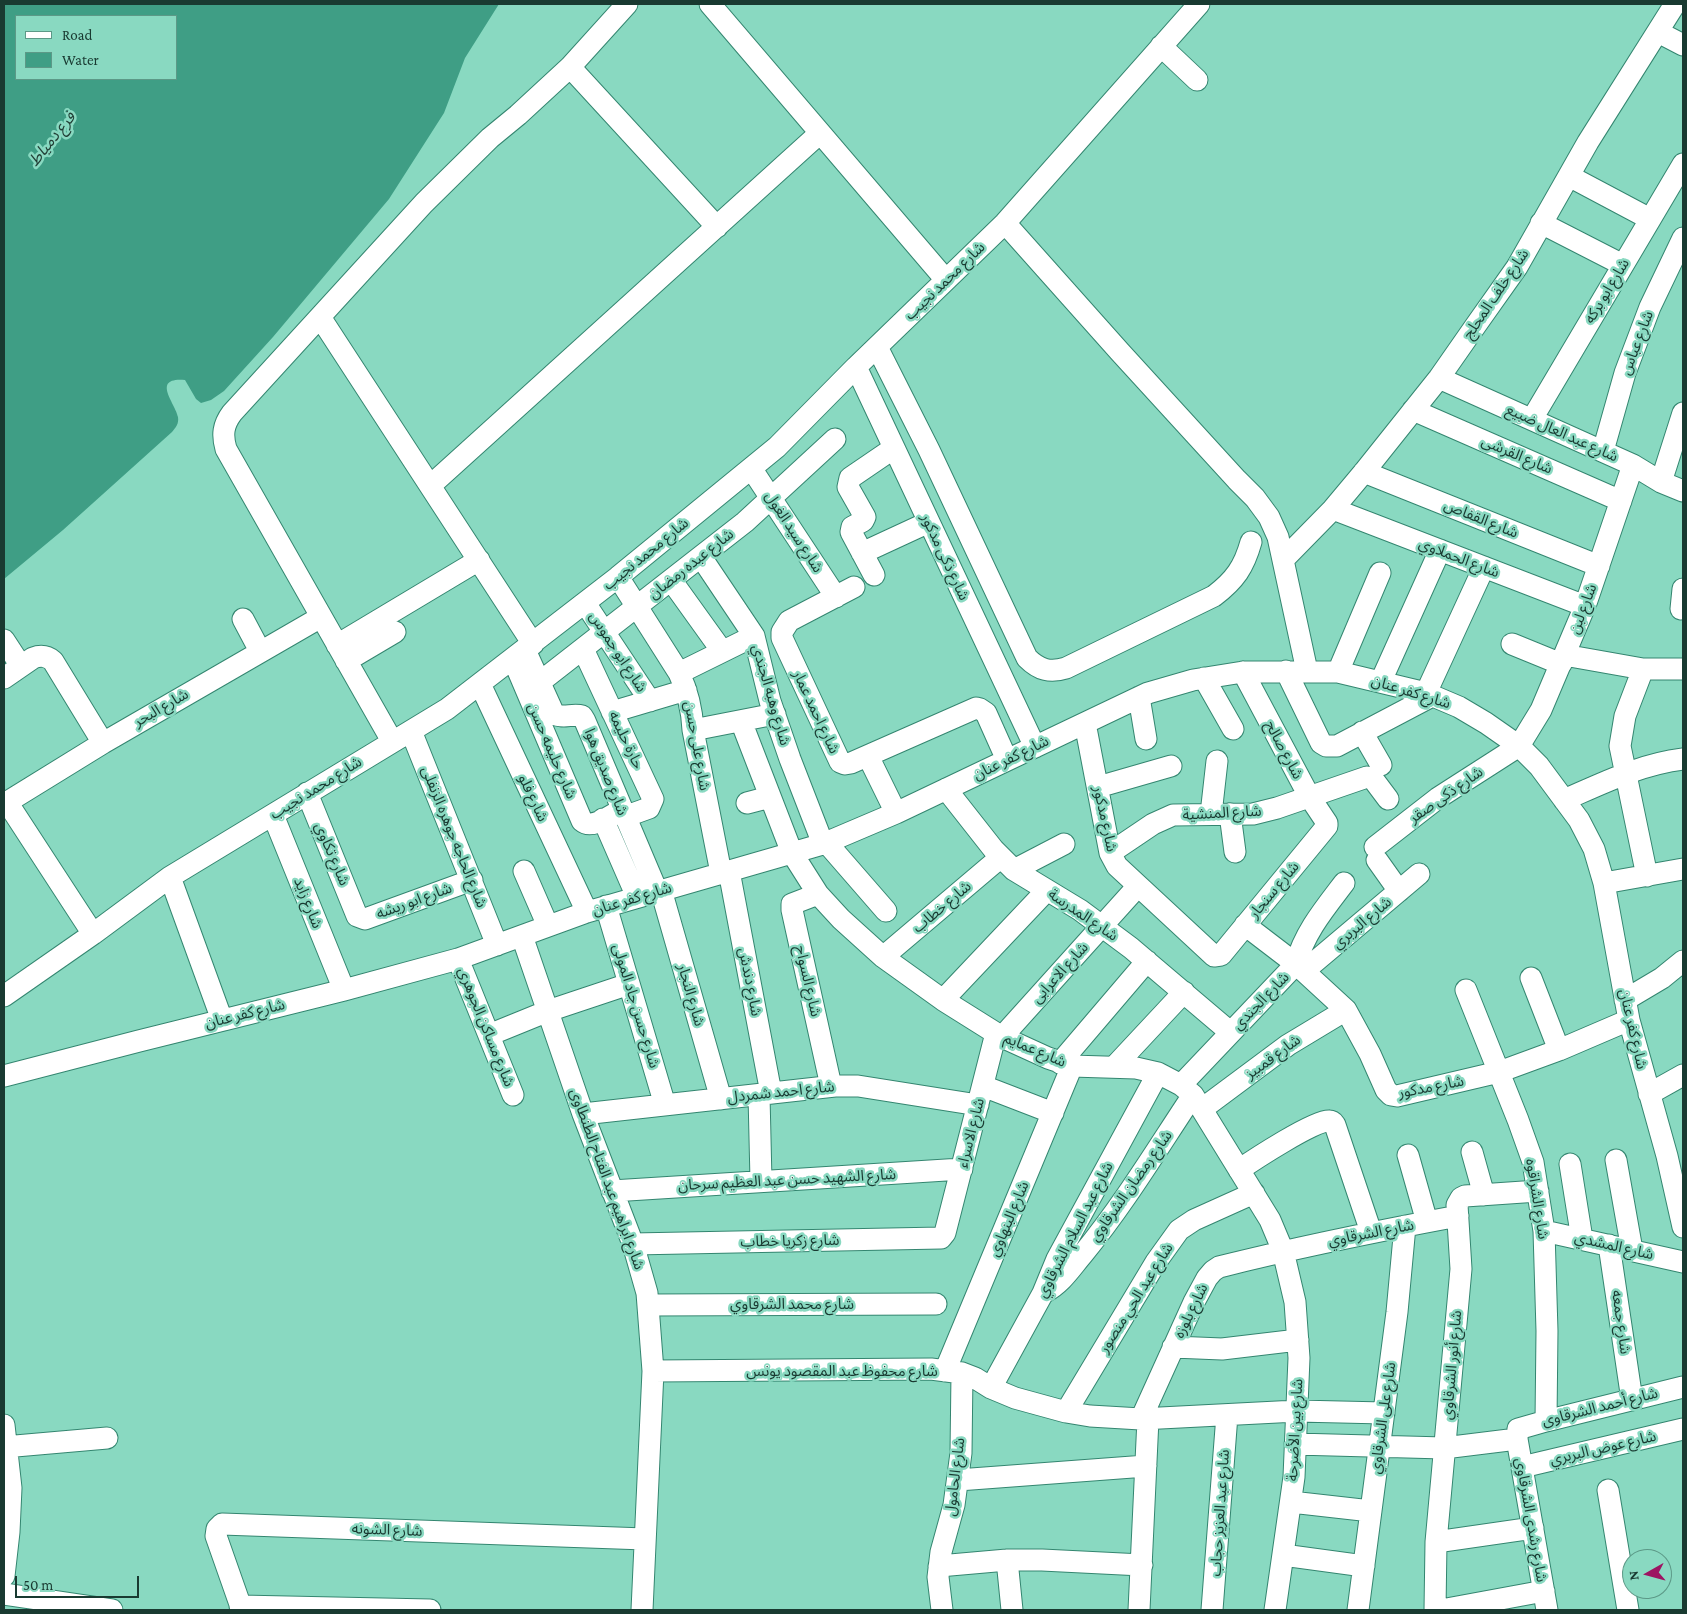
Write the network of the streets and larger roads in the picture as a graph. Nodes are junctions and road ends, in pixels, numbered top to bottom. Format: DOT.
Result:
graph roads {
  1 [pos="627,4"];
  2 [pos="710,4"];
  3 [pos="1199,4"];
  4 [pos="1675,4"];
  5 [pos="1658,32"];
  6 [pos="1161,46"];
  7 [pos="1683,46"];
  8 [pos="570,67"];
  9 [pos="1197,80"];
  10 [pos="820,133"];
  11 [pos="1683,164"];
  12 [pos="1569,176"];
  13 [pos="1650,219"];
  14 [pos="1005,223"];
  15 [pos="1541,223"];
  16 [pos="717,227"];
  17 [pos="1683,238"];
  18 [pos="1623,265"];
  19 [pos="946,280"];
  20 [pos="320,317"];
  21 [pos="877,347"];
  22 [pos="856,367"];
  23 [pos="1438,378"];
  24 [pos="1413,410"];
  25 [pos="1683,414"];
  26 [pos="1532,419"];
  27 [pos="835,438"];
  28 [pos="894,448"];
  29 [pos="1603,452"];
  30 [pos="1633,465"];
  31 [pos="752,468"];
  32 [pos="1364,472"];
  33 [pos="1661,482"];
  34 [pos="430,486"];
  35 [pos="1683,491"];
  36 [pos="772,498"];
  37 [pos="1621,501"];
  38 [pos="1333,509"];
  39 [pos="929,522"];
  40 [pos="1251,542"];
  41 [pos="1440,550"];
  42 [pos="862,553"];
  43 [pos="701,557"];
  44 [pos="479,560"];
  45 [pos="1283,560"];
  46 [pos="1599,566"];
  47 [pos="1484,567"];
  48 [pos="1380,573"];
  49 [pos="874,575"];
  50 [pos="618,577"];
  51 [pos="671,580"];
  52 [pos="845,592"];
  53 [pos="585,603"];
  54 [pos="1585,606"];
  55 [pos="636,607"];
  56 [pos="321,617"];
  57 [pos="243,619"];
  58 [pos="395,632"];
  59 [pos="604,632"];
  60 [pos="754,636"];
  61 [pos="4,640"];
  62 [pos="1512,644"];
  63 [pos="583,649"];
  64 [pos="260,650"];
  65 [pos="524,651"];
  66 [pos="722,652"];
  67 [pos="342,653"];
  68 [pos="1562,659"];
  69 [pos="22,666"];
  70 [pos="1643,669"];
  71 [pos="1683,669"];
  72 [pos="1297,671"];
  73 [pos="1243,672"];
  74 [pos="1338,672"];
  75 [pos="4,678"];
  76 [pos="1204,678"];
  77 [pos="682,681"];
  78 [pos="1381,681"];
  79 [pos="540,682"];
  80 [pos="480,684"];
  81 [pos="1429,695"];
  82 [pos="1139,697"];
  83 [pos="650,700"];
  84 [pos="612,712"];
  85 [pos="774,714"];
  86 [pos="741,721"];
  87 [pos="1085,723"];
  88 [pos="1233,729"];
  89 [pos="411,730"];
  90 [pos="693,730"];
  91 [pos="1362,732"];
  92 [pos="1146,739"];
  93 [pos="392,741"];
  94 [pos="103,742"];
  95 [pos="1519,746"];
  96 [pos="1035,747"];
  97 [pos="868,756"];
  98 [pos="1683,759"];
  99 [pos="1007,760"];
  100 [pos="1217,762"];
  101 [pos="1381,765"];
  102 [pos="1171,766"];
  103 [pos="1625,773"];
  104 [pos="1098,787"];
  105 [pos="946,789"];
  106 [pos="307,793"];
  107 [pos="1309,796"];
  108 [pos="770,797"];
  109 [pos="1388,799"];
  110 [pos="1564,800"];
  111 [pos="5,803"];
  112 [pos="747,803"];
  113 [pos="896,813"];
  114 [pos="1220,814"];
  115 [pos="273,815"];
  116 [pos="616,815"];
  117 [pos="1327,826"];
  118 [pos="824,843"];
  119 [pos="1064,844"];
  120 [pos="1110,852"];
  121 [pos="1236,852"];
  122 [pos="792,853"];
  123 [pos="1007,864"];
  124 [pos="1683,869"];
  125 [pos="524,871"];
  126 [pos="725,872"];
  127 [pos="1420,874"];
  128 [pos="1648,876"];
  129 [pos="170,877"];
  130 [pos="472,880"];
  131 [pos="1344,883"];
  132 [pos="1604,883"];
  133 [pos="1138,886"];
  134 [pos="1047,890"];
  135 [pos="1399,891"];
  136 [pos="652,893"];
  137 [pos="818,894"];
  138 [pos="596,909"];
  139 [pos="886,911"];
  140 [pos="358,916"];
  141 [pos="1246,925"];
  142 [pos="548,926"];
  143 [pos="1102,926"];
  144 [pos="93,934"];
  145 [pos="522,936"];
  146 [pos="498,944"];
  147 [pos="1221,955"];
  148 [pos="883,957"];
  149 [pos="458,959"];
  150 [pos="1147,961"];
  151 [pos="1683,961"];
  152 [pos="1300,968"];
  153 [pos="1531,978"];
  154 [pos="629,984"];
  155 [pos="344,990"];
  156 [pos="1466,990"];
  157 [pos="1184,992"];
  158 [pos="4,996"];
  159 [pos="943,1000"];
  160 [pos="1346,1010"];
  161 [pos="1627,1010"];
  162 [pos="548,1011"];
  163 [pos="222,1020"];
  164 [pos="1230,1032"];
  165 [pos="489,1035"];
  166 [pos="999,1035"];
  167 [pos="1559,1050"];
  168 [pos="1066,1065"];
  169 [pos="1114,1067"];
  170 [pos="1499,1072"];
  171 [pos="1158,1073"];
  172 [pos="1683,1075"];
  173 [pos="4,1076"];
  174 [pos="831,1086"];
  175 [pos="765,1094"];
  176 [pos="1649,1094"];
  177 [pos="513,1095"];
  178 [pos="980,1095"];
  179 [pos="1192,1097"];
  180 [pos="721,1099"];
  181 [pos="665,1106"];
  182 [pos="1053,1113"];
  183 [pos="583,1114"];
  184 [pos="1472,1152"];
  185 [pos="1675,1154"];
  186 [pos="1408,1155"];
  187 [pos="1616,1160"];
  188 [pos="1570,1164"];
  189 [pos="962,1170"];
  190 [pos="1238,1170"];
  191 [pos="761,1181"];
  192 [pos="612,1191"];
  193 [pos="1538,1191"];
  194 [pos="1254,1193"];
  195 [pos="1484,1195"];
  196 [pos="1458,1216"];
  197 [pos="1427,1222"];
  198 [pos="1405,1226"];
  199 [pos="1683,1227"];
  200 [pos="1544,1231"];
  201 [pos="1372,1232"];
  202 [pos="945,1233"];
  203 [pos="1582,1239"];
  204 [pos="633,1244"];
  205 [pos="1609,1245"];
  206 [pos="1632,1250"];
  207 [pos="1283,1251"];
  208 [pos="1683,1262"];
  209 [pos="1043,1293"];
  210 [pos="936,1304"];
  211 [pos="649,1305"];
  212 [pos="1298,1340"];
  213 [pos="1173,1347"];
  214 [pos="652,1371"];
  215 [pos="953,1372"];
  216 [pos="1683,1387"];
  217 [pos="991,1388"];
  218 [pos="1632,1400"];
  219 [pos="1297,1411"];
  220 [pos="1066,1412"];
  221 [pos="1384,1413"];
  222 [pos="1227,1415"];
  223 [pos="1144,1419"];
  224 [pos="1546,1421"];
  225 [pos="4,1425"];
  226 [pos="1683,1429"];
  227 [pos="1518,1434"];
  228 [pos="107,1438"];
  229 [pos="1296,1444"];
  230 [pos="5,1446"];
  231 [pos="1379,1447"];
  232 [pos="1444,1448"];
  233 [pos="1146,1466"];
  234 [pos="1522,1467"];
  235 [pos="958,1480"];
  236 [pos="1608,1490"];
  237 [pos="1291,1502"];
  238 [pos="1371,1511"];
  239 [pos="1533,1528"];
  240 [pos="645,1539"];
  241 [pos="1436,1542"];
  242 [pos="1282,1555"];
  243 [pos="1007,1560"];
  244 [pos="939,1566"];
  245 [pos="1142,1566"];
  246 [pos="1364,1566"];
  247 [pos="4,1576"];
  248 [pos="4,1594"];
  249 [pos="1545,1601"];
  250 [pos="241,1608"];
  251 [pos="112,1610"];
  252 [pos="430,1610"];
  253 [pos="642,1610"];
  254 [pos="942,1610"];
  255 [pos="1012,1610"];
  256 [pos="1139,1610"];
  257 [pos="1212,1610"];
  258 [pos="1274,1610"];
  259 [pos="1358,1610"];
  260 [pos="1435,1610"];
  261 [pos="1441,1610"];
  262 [pos="1628,1610"];
  1 -- 8 [label="street"];
  2 -- 10 [label="street"];
  3 -- 6 [label="street, شارع محمد نجيب"];
  4 -- 5 [label="street, شارع خلف المحلج"];
  5 -- 7 [label="street"];
  5 -- 12 [label="street, شارع خلف المحلج"];
  6 -- 9 [label="street"];
  6 -- 14 [label="street, شارع محمد نجيب"];
  8 -- 16 [label="street"];
  8 -- 20 [label="street"];
  10 -- 16 [label="street"];
  10 -- 19 [label="street"];
  11 -- 13 [label="street, شارع ابو بركه"];
  12 -- 13 [label="street"];
  12 -- 15 [label="street, شارع خلف المحلج"];
  13 -- 18 [label="street, شارع ابو بركه"];
  14 -- 19 [label="street, شارع محمد نجيب"];
  14 -- 45 [label="street"];
  15 -- 18 [label="street"];
  15 -- 23 [label="street, شارع خلف المحلج"];
  16 -- 34 [label="street"];
  17 -- 29 [label="street, شارع عباس"];
  18 -- 26 [label="street, شارع ابو بركه"];
  19 -- 21 [label="street, شارع محمد نجيب"];
  20 -- 34 [label="street"];
  20 -- 56 [label="street"];
  21 -- 22 [label="street, شارع محمد نجيب"];
  21 -- 40 [label="street"];
  22 -- 28 [label="street, شارع ذكى مدكور"];
  22 -- 31 [label="street, شارع محمد نجيب"];
  23 -- 24 [label="street, شارع خلف المحلج"];
  23 -- 26 [label="street, شارع عبد العال ضبيع"];
  24 -- 32 [label="street, شارع خلف المحلج"];
  24 -- 37 [label="street, شارع القرشى"];
  25 -- 33 [label="street"];
  26 -- 29 [label="street, شارع عبد العال ضبيع"];
  27 -- 36 [label="street, شارع عبده رمضان"];
  28 -- 39 [label="street, شارع ذكى مدكور"];
  28 -- 42 [label="street"];
  29 -- 30 [label="street, شارع عبد العال ضبيع"];
  30 -- 33 [label="street, شارع عبد العال ضبيع"];
  30 -- 37 [label="street, شارع لبن"];
  31 -- 36 [label="street, شارع سيد الغول"];
  31 -- 50 [label="street, شارع محمد نجيب"];
  32 -- 38 [label="street, شارع خلف المحلج"];
  32 -- 46 [label="street, شارع القفاص"];
  33 -- 35 [label="street, شارع عبد العال ضبيع"];
  34 -- 44 [label="street"];
  36 -- 43 [label="street, شارع عبده رمضان"];
  36 -- 52 [label="street, شارع سيد الغول"];
  37 -- 46 [label="street, شارع لبن"];
  38 -- 41 [label="street, شارع الحملاوي"];
  38 -- 45 [label="street, شارع خلف المحلج"];
  39 -- 42 [label="street"];
  39 -- 96 [label="street, شارع ذكى مدكور"];
  41 -- 47 [label="street, شارع الحملاوي"];
  41 -- 78 [label="street"];
  42 -- 49 [label="street"];
  43 -- 51 [label="street, شارع عبده رمضان"];
  43 -- 60 [label="street, شارع وهبه الجندي"];
  44 -- 65 [label="street"];
  44 -- 67 [label="street"];
  45 -- 72 [label="street"];
  46 -- 54 [label="street, شارع لبن"];
  47 -- 54 [label="street, شارع الحملاوي"];
  47 -- 81 [label="street"];
  48 -- 74 [label="street"];
  50 -- 53 [label="street, شارع محمد نجيب"];
  50 -- 55 [label="street, شارع على حسن"];
  51 -- 55 [label="street, شارع عبده رمضان"];
  51 -- 66 [label="street"];
  52 -- 97 [label="street, شارع احمد عمار"];
  53 -- 59 [label="street, شارع ابو جموس"];
  53 -- 65 [label="street, شارع محمد نجيب"];
  54 -- 68 [label="street, شارع لبن"];
  55 -- 59 [label="street, شارع عبده رمضان"];
  55 -- 77 [label="street, شارع على حسن"];
  56 -- 64 [label="street, شارع البحر"];
  56 -- 67 [label="street"];
  57 -- 64 [label="street"];
  58 -- 67 [label="street"];
  59 -- 63 [label="street, شارع عبده رمضان"];
  59 -- 83 [label="street, شارع ابو جموس"];
  60 -- 66 [label="street"];
  60 -- 85 [label="street, شارع وهبه الجندي"];
  61 -- 69 [label="street"];
  62 -- 68 [label="street"];
  63 -- 79 [label="street, شارع عبده رمضان"];
  63 -- 84 [label="street, حارة حليمه"];
  64 -- 94 [label="street, شارع البحر"];
  65 -- 79 [label="street, شارع صديق هوا"];
  65 -- 80 [label="street, شارع محمد نجيب"];
  65 -- 116 [label="street, شارع حليمه حسن"];
  66 -- 77 [label="street"];
  67 -- 93 [label="street"];
  68 -- 70 [label="street"];
  68 -- 95 [label="street, شارع لبن"];
  69 -- 75 [label="street"];
  69 -- 94 [label="street"];
  70 -- 71 [label="street"];
  70 -- 103 [label="street"];
  72 -- 73 [label="street, شارع كفر عنان"];
  72 -- 74 [label="street, شارع كفر عنان"];
  72 -- 91 [label="street"];
  73 -- 76 [label="street, شارع كفر عنان"];
  73 -- 107 [label="street, شارع صالح"];
  74 -- 78 [label="street, شارع كفر عنان"];
  76 -- 82 [label="street, شارع كفر عنان"];
  76 -- 88 [label="street"];
  77 -- 83 [label="street"];
  77 -- 90 [label="street, شارع على حسن"];
  78 -- 81 [label="street, شارع كفر عنان"];
  79 -- 116 [label="street, شارع صديق هوا"];
  80 -- 89 [label="street, شارع محمد نجيب"];
  80 -- 138 [label="street, شارع فلو"];
  81 -- 91 [label="street"];
  81 -- 95 [label="street, شارع كفر عنان"];
  82 -- 87 [label="street, شارع كفر عنان"];
  82 -- 92 [label="street"];
  83 -- 84 [label="street"];
  84 -- 116 [label="street, حارة حليمه"];
  85 -- 86 [label="street"];
  85 -- 118 [label="street, شارع وهبه الجندي"];
  86 -- 90 [label="street"];
  86 -- 108 [label="street, شارع عمايم"];
  87 -- 96 [label="street, شارع كفر عنان"];
  87 -- 104 [label="street, شارع مدكور"];
  89 -- 93 [label="street, شارع محمد نجيب"];
  89 -- 130 [label="street, شارع الحاجه جوهره الزنفلى"];
  90 -- 126 [label="street, شارع على حسن"];
  91 -- 101 [label="street"];
  93 -- 106 [label="street, شارع محمد نجيب"];
  94 -- 111 [label="street, شارع البحر"];
  95 -- 110 [label="street, شارع كفر عنان"];
  95 -- 135 [label="street, شارع ذكى صقر"];
  96 -- 99 [label="street, شارع كفر عنان"];
  97 -- 99 [label="street, شارع احمد عمار"];
  97 -- 113 [label="street"];
  98 -- 103 [label="street"];
  99 -- 105 [label="street, شارع كفر عنان"];
  100 -- 114 [label="street"];
  102 -- 104 [label="street"];
  103 -- 110 [label="street"];
  103 -- 128 [label="street"];
  104 -- 120 [label="street, شارع مدكور"];
  105 -- 113 [label="street, شارع كفر عنان"];
  105 -- 123 [label="street, شارع المدرسة"];
  106 -- 115 [label="street, شارع محمد نجيب"];
  106 -- 140 [label="street, شارع تكاوي"];
  107 -- 109 [label="street, شارع المنشية"];
  107 -- 114 [label="street, شارع المنشية"];
  107 -- 117 [label="street, شارع صالح"];
  108 -- 112 [label="street"];
  108 -- 122 [label="street, شارع عمايم"];
  110 -- 132 [label="street, شارع كفر عنان"];
  111 -- 144 [label="street"];
  113 -- 118 [label="street, شارع كفر عنان"];
  114 -- 120 [label="street, شارع المنشية"];
  114 -- 121 [label="street"];
  115 -- 129 [label="street, شارع محمد نجيب"];
  115 -- 155 [label="street, شارع زايد"];
  116 -- 136 [label="street"];
  117 -- 141 [label="street, شارع سنجار"];
  118 -- 122 [label="street, شارع كفر عنان"];
  118 -- 139 [label="street, شارع وهبه الجندي"];
  119 -- 123 [label="street, شارع خطاب"];
  120 -- 133 [label="street, شارع مدكور"];
  122 -- 126 [label="street, شارع كفر عنان"];
  122 -- 137 [label="street, شارع عمايم"];
  123 -- 134 [label="street, شارع المدرسة"];
  123 -- 148 [label="street, شارع خطاب"];
  124 -- 128 [label="street"];
  125 -- 142 [label="street"];
  126 -- 136 [label="street, شارع كفر عنان"];
  126 -- 175 [label="street, شارع دندش"];
  127 -- 135 [label="street, شارع البربري"];
  128 -- 132 [label="street"];
  129 -- 144 [label="street, شارع محمد نجيب"];
  129 -- 163 [label="street"];
  130 -- 140 [label="street, شارع ابو ريشه"];
  130 -- 146 [label="street, شارع الحاجه جوهره الزنفلى"];
  131 -- 152 [label="street, شارع الجندي"];
  132 -- 161 [label="street, شارع كفر عنان"];
  133 -- 143 [label="street, شارع الاعرابى"];
  133 -- 147 [label="street, شارع مدكور"];
  134 -- 143 [label="street, شارع المدرسة"];
  134 -- 159 [label="street"];
  135 -- 152 [label="street, شارع البربري"];
  136 -- 138 [label="street, شارع كفر عنان"];
  136 -- 180 [label="street, شارع النجار"];
  137 -- 148 [label="street, شارع عمايم"];
  137 -- 174 [label="street, شارع السواح"];
  138 -- 142 [label="street, شارع كفر عنان"];
  138 -- 154 [label="street, شارع حسن جاد المولى"];
  141 -- 147 [label="street, شارع سنجار"];
  141 -- 152 [label="street, شارع مدكور"];
  142 -- 145 [label="street, شارع كفر عنان"];
  143 -- 150 [label="street, شارع المدرسة"];
  143 -- 166 [label="street, شارع الاعرابى"];
  144 -- 158 [label="street, شارع محمد نجيب"];
  145 -- 146 [label="street, شارع كفر عنان"];
  145 -- 162 [label="street, شارع ابراهيم عبد الفتاح الطنطاوى"];
  146 -- 149 [label="street, شارع كفر عنان"];
  148 -- 159 [label="street, شارع عمايم"];
  149 -- 155 [label="street, شارع كفر عنان"];
  149 -- 165 [label="street, شارع مساكن الجوهري"];
  150 -- 157 [label="street, شارع المدرسة"];
  150 -- 168 [label="street, شارع البنهاوي"];
  151 -- 161 [label="street, شارع مدكور"];
  152 -- 160 [label="street, شارع مدكور"];
  152 -- 164 [label="street, شارع الجندي"];
  153 -- 167 [label="street"];
  154 -- 162 [label="street"];
  154 -- 181 [label="street, شارع حسن جاد المولى"];
  155 -- 163 [label="street, شارع كفر عنان"];
  156 -- 170 [label="street, شارع الشراقوه"];
  157 -- 164 [label="street, شارع المدرسة"];
  157 -- 169 [label="street"];
  159 -- 166 [label="street, شارع عمايم"];
  160 -- 170 [label="street, شارع مدكور"];
  160 -- 179 [label="street, شارع قمبيز"];
  161 -- 167 [label="street, شارع مدكور"];
  161 -- 176 [label="street, شارع كفر عنان"];
  162 -- 165 [label="street"];
  162 -- 183 [label="street, شارع ابراهيم عبد الفتاح الطنطاوى"];
  163 -- 173 [label="street, شارع كفر عنان"];
  164 -- 179 [label="street, شارع الجندي"];
  165 -- 177 [label="street, شارع مساكن الجوهري"];
  166 -- 168 [label="street, شارع عمايم"];
  166 -- 178 [label="street, شارع الاسراء"];
  167 -- 170 [label="street, شارع مدكور"];
  168 -- 169 [label="street, شارع عمايم"];
  168 -- 182 [label="street, شارع البنهاوي"];
  169 -- 171 [label="street, شارع عمايم"];
  170 -- 193 [label="street, شارع الشراقوه"];
  171 -- 179 [label="street, شارع عمايم"];
  171 -- 209 [label="street, شارع عبد السلام الشرقاوي"];
  172 -- 176 [label="street"];
  174 -- 175 [label="street, شارع احمد شمردل"];
  174 -- 178 [label="street, شارع احمد شمردل"];
  175 -- 180 [label="street, شارع احمد شمردل"];
  175 -- 191 [label="street, شارع دندش"];
  176 -- 185 [label="street, شارع كفر عنان"];
  178 -- 182 [label="street, شارع احمد شمردل"];
  178 -- 189 [label="street, شارع الاسراء"];
  179 -- 190 [label="street"];
  179 -- 209 [label="street, شارع رمضان الشرقاوي"];
  180 -- 181 [label="street, شارع احمد شمردل"];
  181 -- 183 [label="street, شارع احمد شمردل"];
  182 -- 215 [label="street, شارع البنهاوي"];
  183 -- 192 [label="street, شارع ابراهيم عبد الفتاح الطنطاوى"];
  184 -- 195 [label="street"];
  185 -- 199 [label="street, شارع كفر عنان"];
  186 -- 197 [label="street"];
  187 -- 206 [label="street"];
  188 -- 203 [label="street"];
  189 -- 191 [label="street, شارع الشهيد حسن عبد العظيم سرحان"];
  189 -- 202 [label="street, شارع الاسراء"];
  190 -- 194 [label="street"];
  190 -- 201 [label="street"];
  191 -- 192 [label="street, شارع الشهيد حسن عبد العظيم سرحان"];
  192 -- 204 [label="street, شارع ابراهيم عبد الفتاح الطنطاوى"];
  193 -- 195 [label="street, شارع أنور الشرقاوي"];
  193 -- 200 [label="street, شارع الشراقوه"];
  194 -- 207 [label="street"];
  194 -- 220 [label="street, شارع عبد الحي منصور"];
  195 -- 196 [label="street, شارع أنور الشرقاوي"];
  196 -- 197 [label="street, شارع الشرقاوي"];
  196 -- 232 [label="street, شارع أنور الشرقاوي"];
  197 -- 198 [label="street, شارع الشرقاوي"];
  198 -- 201 [label="street, شارع الشرقاوي"];
  198 -- 221 [label="street, شارع على الشرقاوي"];
  200 -- 203 [label="street, شارع المشدي"];
  200 -- 224 [label="street, شارع الشراقوه"];
  201 -- 207 [label="street, شارع الشرقاوي"];
  202 -- 204 [label="street, شارع زكريا خطاب"];
  203 -- 205 [label="street, شارع المشدي"];
  204 -- 211 [label="street, شارع ابراهيم عبد الفتاح الطنطاوى"];
  205 -- 206 [label="street, شارع المشدي"];
  205 -- 218 [label="street, شارع جمعه"];
  206 -- 208 [label="street, شارع المشدي"];
  207 -- 212 [label="street, شارع بين الأضرحة"];
  207 -- 213 [label="street, شارع بلوزه"];
  209 -- 217 [label="street, شارع عبد السلام الشرقاوي"];
  210 -- 211 [label="street, شارع محمد الشرقاوي"];
  211 -- 214 [label="street, شارع ابراهيم عبد الفتاح الطنطاوى"];
  212 -- 213 [label="street"];
  212 -- 219 [label="street, شارع بين الأضرحة"];
  213 -- 223 [label="street, شارع بلوزه"];
  214 -- 215 [label="street, شارع محفوظ عبد المقصود يونس"];
  214 -- 240 [label="street, شارع ابراهيم عبد الفتاح الطنطاوى"];
  215 -- 217 [label="street, شارع محفوظ عبد المقصود يونس"];
  215 -- 235 [label="street, شارع الحامول"];
  216 -- 218 [label="street, شارع أحمد الشرقاوى"];
  217 -- 220 [label="street, شارع محفوظ عبد المقصود يونس"];
  218 -- 224 [label="street, شارع أحمد الشرقاوى"];
  219 -- 221 [label="street, شارع محفوظ عبد المقصود يونس"];
  219 -- 222 [label="street, شارع محفوظ عبد المقصود يونس"];
  219 -- 229 [label="street, شارع بين الأضرحة"];
  220 -- 223 [label="street, شارع محفوظ عبد المقصود يونس"];
  221 -- 231 [label="street, شارع على الشرقاوي"];
  222 -- 223 [label="street, شارع محفوظ عبد المقصود يونس"];
  222 -- 257 [label="street, شارع عبد العزيز حجاب"];
  223 -- 233 [label="street"];
  224 -- 227 [label="street, شارع أحمد الشرقاوى"];
  225 -- 230 [label="street"];
  226 -- 234 [label="street, شارع عوض البربري"];
  227 -- 232 [label="street, شارع أحمد الشرقاوى"];
  227 -- 234 [label="street, شارع رشدى الشرقاوي"];
  228 -- 230 [label="street"];
  229 -- 231 [label="street, شارع أحمد الشرقاوى"];
  229 -- 237 [label="street, شارع بين الأضرحة"];
  230 -- 247 [label="street"];
  231 -- 232 [label="street, شارع أحمد الشرقاوى"];
  231 -- 238 [label="street, شارع على الشرقاوي"];
  232 -- 241 [label="street, شارع أنور الشرقاوي"];
  233 -- 235 [label="street"];
  233 -- 245 [label="street"];
  234 -- 239 [label="street, شارع رشدى الشرقاوي"];
  235 -- 244 [label="street, شارع الحامول"];
  236 -- 262 [label="street"];
  237 -- 238 [label="street"];
  237 -- 242 [label="street, شارع بين الأضرحة"];
  238 -- 246 [label="street, شارع على الشرقاوي"];
  239 -- 241 [label="street"];
  239 -- 249 [label="street, شارع رشدى الشرقاوي"];
  240 -- 250 [label="street, شارع الشونه"];
  240 -- 253 [label="street, شارع ابراهيم عبد الفتاح الطنطاوى"];
  241 -- 260 [label="street, شارع أنور الشرقاوي"];
  242 -- 246 [label="street"];
  242 -- 258 [label="street, شارع بين الأضرحة"];
  243 -- 244 [label="street"];
  243 -- 245 [label="street"];
  243 -- 255 [label="street"];
  244 -- 254 [label="street, شارع الحامول"];
  245 -- 256 [label="street"];
  246 -- 259 [label="street, شارع على الشرقاوي"];
  248 -- 251 [label="street"];
  249 -- 261 [label="street"];
  250 -- 252 [label="street"];
}
